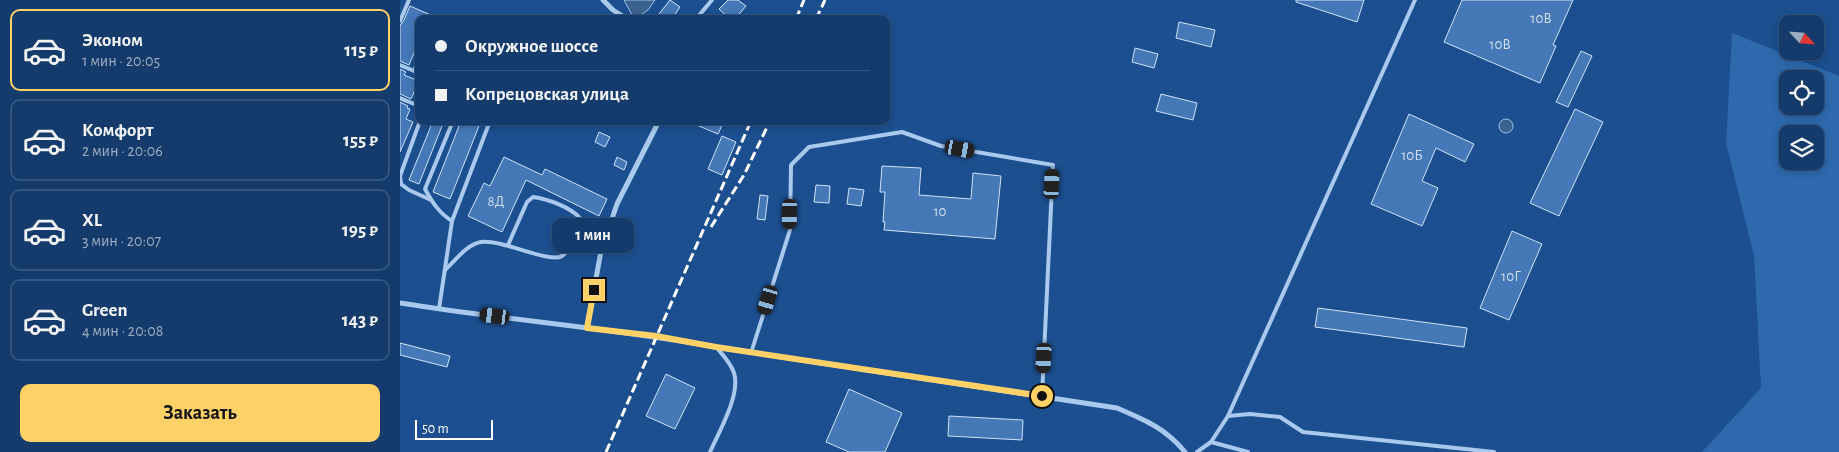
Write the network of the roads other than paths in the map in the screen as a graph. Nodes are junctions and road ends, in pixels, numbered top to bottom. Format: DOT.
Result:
graph roads {
  1 [pos="409,0"];
  2 [pos="603,0"];
  3 [pos="712,0"];
  4 [pos="1415,0"];
  5 [pos="621,15"];
  6 [pos="699,15"];
  7 [pos="400,21"];
  8 [pos="400,65"];
  9 [pos="415,72"];
  10 [pos="400,98"];
  11 [pos="415,104"];
  12 [pos="419,125"];
  13 [pos="451,125"];
  14 [pos="488,125"];
  15 [pos="657,125"];
  16 [pos="400,176"];
  17 [pos="400,176"];
  18 [pos="431,200"];
  19 [pos="452,221"];
  20 [pos="508,245"];
  21 [pos="445,270"];
  22 [pos="400,303"];
  23 [pos="439,309"];
  24 [pos="587,328"];
  25 [pos="716,347"];
  26 [pos="751,353"];
  27 [pos="1042,396"];
  28 [pos="1228,416"];
  29 [pos="1211,442"];
  30 [pos="710,452"];
  31 [pos="1185,452"];
  32 [pos="1197,452"];
  33 [pos="1248,452"];
  34 [pos="1494,452"];
  1 -- 7 [label="lane"];
  2 -- 5 [label="street"];
  3 -- 6 [label="lane"];
  4 -- 28 [label="lane"];
  8 -- 9 [label="lane"];
  10 -- 11 [label="lane"];
  12 -- 17 [label="lane"];
  13 -- 18 [label="lane"];
  14 -- 19 [label="lane"];
  15 -- 24 [label="street"];
  16 -- 18 [label="lane"];
  18 -- 19 [label="lane"];
  19 -- 21 [label="lane"];
  20 -- 20 [label="lane"];
  20 -- 21 [label="lane"];
  21 -- 23 [label="lane"];
  22 -- 23 [label="street"];
  23 -- 24 [label="street"];
  24 -- 25 [label="street"];
  25 -- 26 [label="street"];
  25 -- 30 [label="lane"];
  26 -- 27 [label="street"];
  26 -- 27 [label="lane"];
  27 -- 31 [label="street"];
  28 -- 29 [label="lane"];
  28 -- 34 [label="lane"];
  29 -- 32 [label="lane"];
  29 -- 33 [label="lane"];
}
